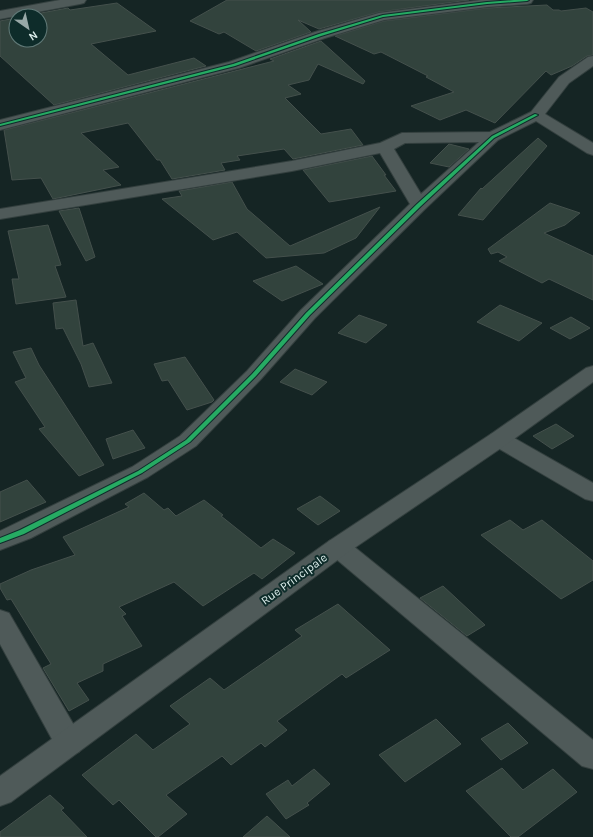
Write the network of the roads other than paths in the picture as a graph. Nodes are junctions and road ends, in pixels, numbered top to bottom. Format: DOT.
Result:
graph roads {
  1 [pos="80,0"];
  2 [pos="527,0"];
  3 [pos="0,15"];
  4 [pos="593,60"];
  5 [pos="536,115"];
  6 [pos="0,125"];
  7 [pos="493,137"];
  8 [pos="385,147"];
  9 [pos="593,150"];
  10 [pos="419,205"];
  11 [pos="0,214"];
  12 [pos="593,372"];
  13 [pos="500,439"];
  14 [pos="593,493"];
  15 [pos="0,541"];
  16 [pos="338,547"];
  17 [pos="0,620"];
  18 [pos="69,743"];
  19 [pos="593,757"];
  20 [pos="0,793"];
  1 -- 3 [label="street"];
  2 -- 6 [label="street"];
  4 -- 5 [label="street"];
  5 -- 7 [label="street"];
  5 -- 9 [label="street"];
  7 -- 8 [label="street"];
  7 -- 10 [label="street"];
  8 -- 10 [label="street"];
  8 -- 11 [label="street"];
  10 -- 15 [label="street"];
  12 -- 13 [label="street, Rue Principale"];
  13 -- 14 [label="street"];
  13 -- 16 [label="street, Rue Principale"];
  16 -- 18 [label="street, Rue Principale"];
  16 -- 19 [label="street"];
  17 -- 18 [label="street"];
  18 -- 20 [label="street, Rue Principale"];
}
